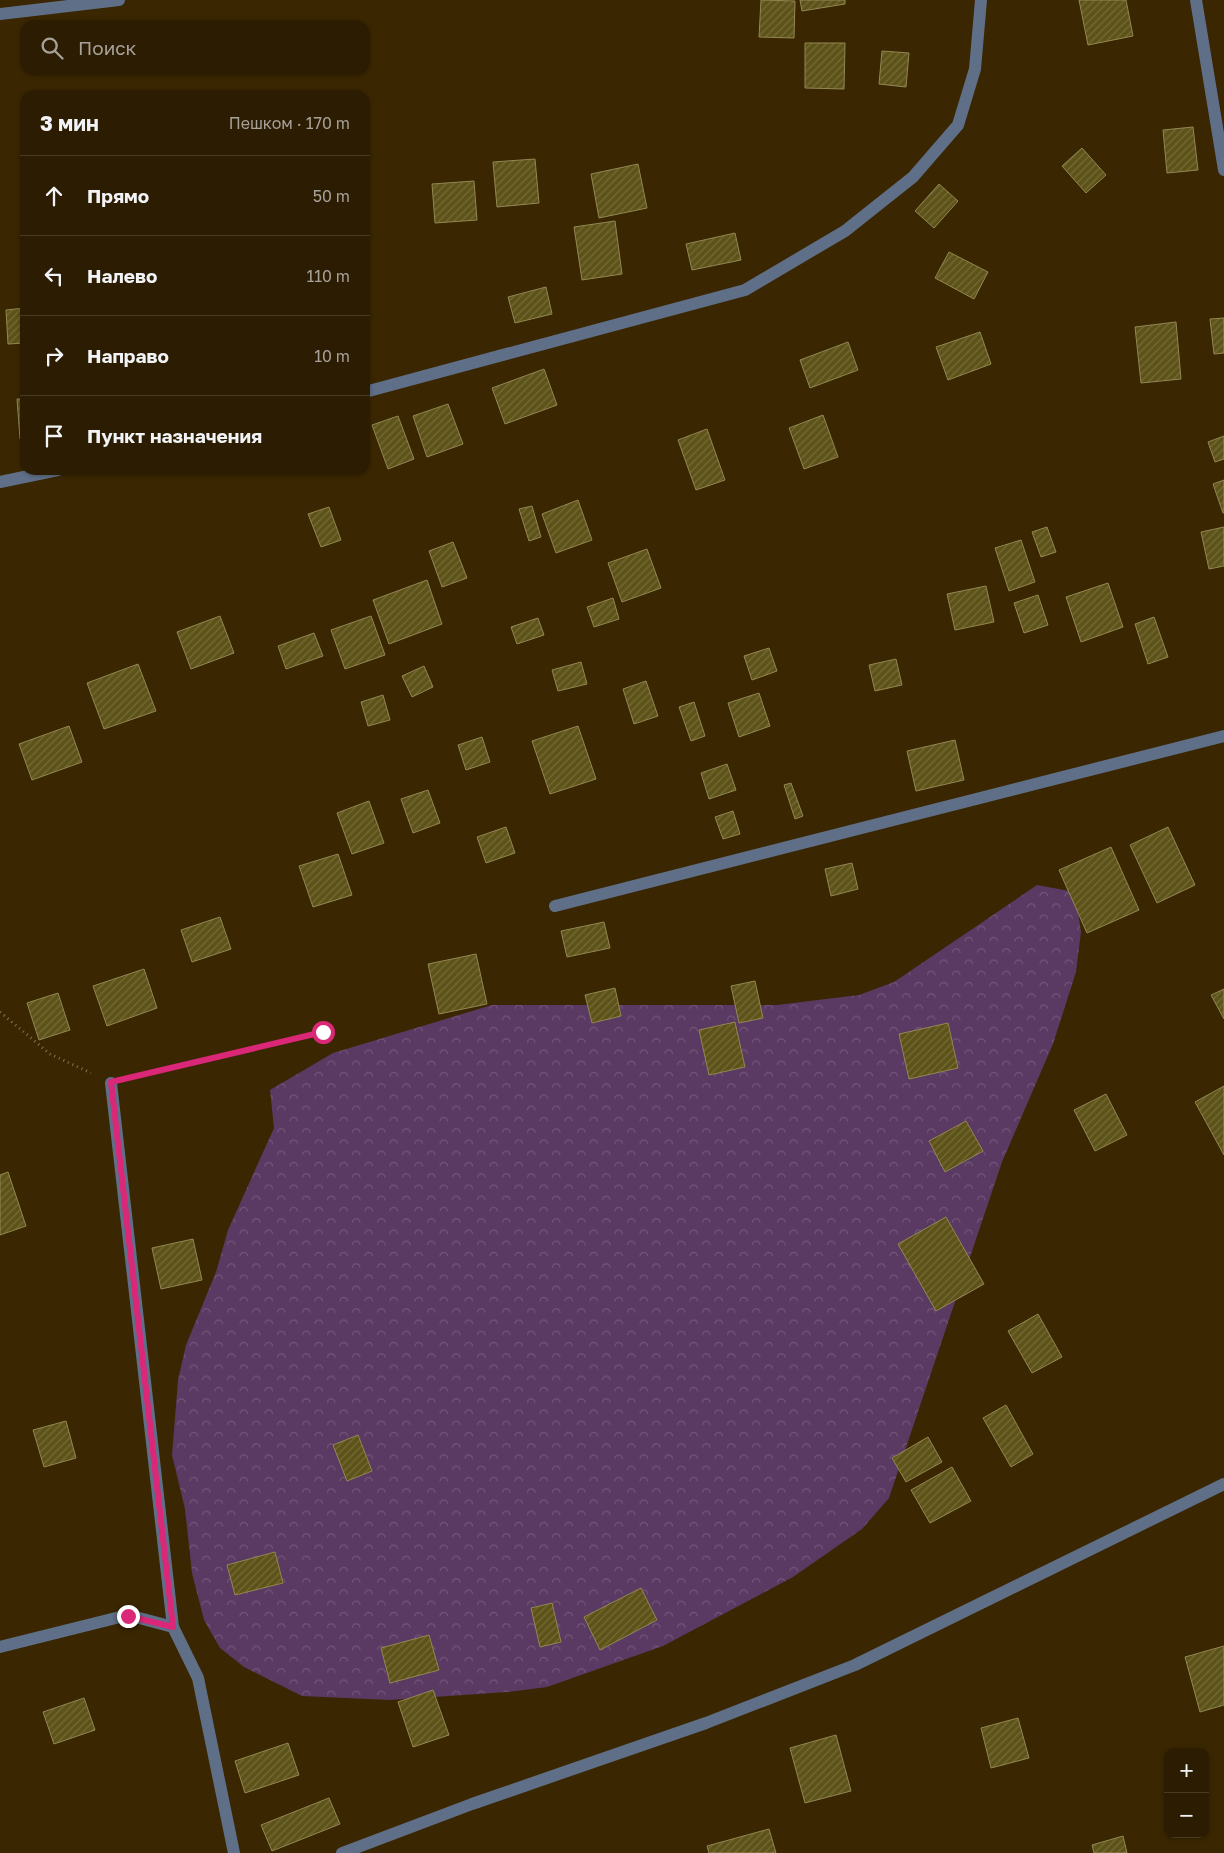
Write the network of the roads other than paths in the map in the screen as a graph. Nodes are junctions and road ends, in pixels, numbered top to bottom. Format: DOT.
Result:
graph roads {
  1 [pos="119,0"];
  2 [pos="982,0"];
  3 [pos="1196,0"];
  4 [pos="0,14"];
  5 [pos="1224,170"];
  6 [pos="370,391"];
  7 [pos="34,475"];
  8 [pos="0,482"];
  9 [pos="1224,736"];
  10 [pos="555,906"];
  11 [pos="111,1082"];
  12 [pos="1224,1484"];
  13 [pos="173,1627"];
  14 [pos="0,1646"];
  15 [pos="234,1853"];
  16 [pos="342,1853"];
  1 -- 4 [label="street"];
  2 -- 6 [label="street"];
  3 -- 5 [label="street"];
  7 -- 8 [label="street"];
  9 -- 10 [label="street"];
  11 -- 13 [label="street"];
  12 -- 16 [label="street"];
  13 -- 14 [label="street"];
  13 -- 15 [label="street"];
}
